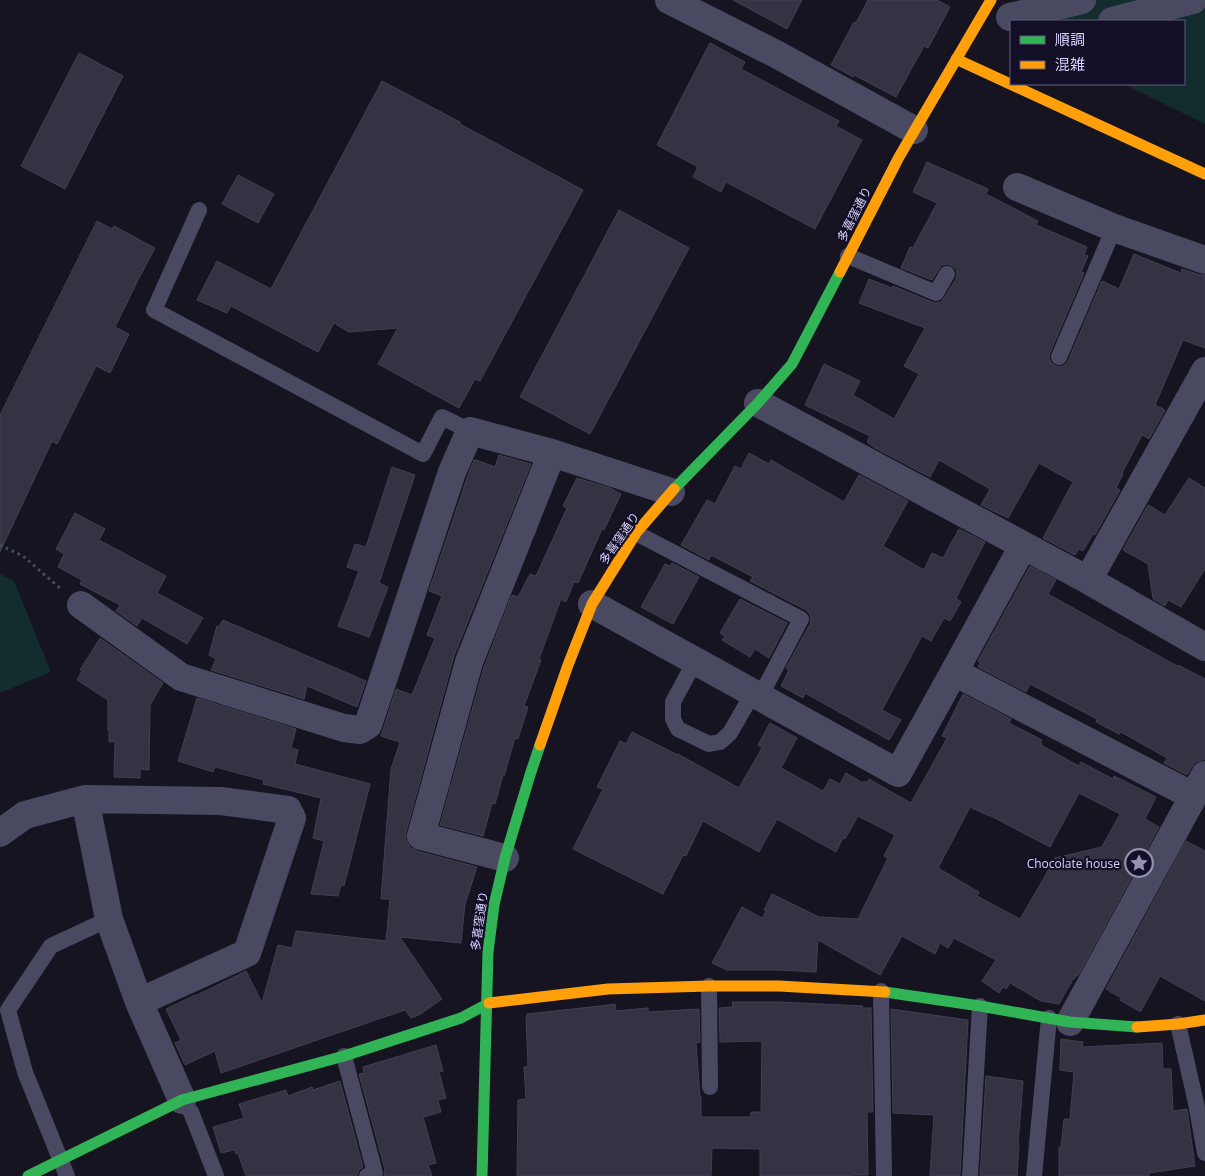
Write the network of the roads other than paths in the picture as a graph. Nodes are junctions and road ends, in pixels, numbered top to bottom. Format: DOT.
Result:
graph roads {
  1 [pos="669,0"];
  2 [pos="1082,0"];
  3 [pos="1193,0"];
  4 [pos="1000,9"];
  5 [pos="1116,20"];
  6 [pos="956,59"];
  7 [pos="1010,84"];
  8 [pos="1012,85"];
  9 [pos="914,130"];
  10 [pos="1205,174"];
  11 [pos="1017,187"];
  12 [pos="199,210"];
  13 [pos="1114,228"];
  14 [pos="848,256"];
  15 [pos="1205,260"];
  16 [pos="947,274"];
  17 [pos="1059,357"];
  18 [pos="1205,371"];
  19 [pos="758,403"];
  20 [pos="470,431"];
  21 [pos="552,452"];
  22 [pos="671,492"];
  23 [pos="636,533"];
  24 [pos="1023,546"];
  25 [pos="1088,580"];
  26 [pos="592,604"];
  27 [pos="81,605"];
  28 [pos="1205,647"];
  29 [pos="695,661"];
  30 [pos="954,672"];
  31 [pos="757,695"];
  32 [pos="1199,786"];
  33 [pos="85,799"];
  34 [pos="0,833"];
  35 [pos="505,858"];
  36 [pos="109,920"];
  37 [pos="709,986"];
  38 [pos="881,991"];
  39 [pos="139,1002"];
  40 [pos="487,1004"];
  41 [pos="980,1006"];
  42 [pos="1059,1020"];
  43 [pos="1205,1020"];
  44 [pos="1178,1024"];
  45 [pos="344,1056"];
  46 [pos="710,1087"];
  47 [pos="182,1100"];
  48 [pos="1205,1153"];
  49 [pos="61,1160"];
  50 [pos="28,1176"];
  51 [pos="67,1176"];
  52 [pos="216,1176"];
  53 [pos="367,1176"];
  54 [pos="482,1176"];
  55 [pos="884,1176"];
  56 [pos="970,1176"];
  57 [pos="1034,1176"];
  1 -- 9 [label="street"];
  2 -- 4 [label="street"];
  3 -- 5 [label="street"];
  4 -- 6 [label="street, 多喜窪通り"];
  6 -- 7 [label="street"];
  6 -- 9 [label="street, 多喜窪通り"];
  8 -- 10 [label="street"];
  9 -- 14 [label="street, 多喜窪通り"];
  11 -- 13 [label="street"];
  12 -- 20 [label="lane"];
  13 -- 15 [label="street"];
  13 -- 17 [label="lane"];
  14 -- 16 [label="lane"];
  14 -- 19 [label="street, 多喜窪通り"];
  18 -- 25 [label="street"];
  19 -- 22 [label="street, 多喜窪通り"];
  19 -- 24 [label="street"];
  20 -- 21 [label="street"];
  20 -- 27 [label="street"];
  21 -- 22 [label="street"];
  21 -- 35 [label="street"];
  22 -- 23 [label="street, 多喜窪通り"];
  23 -- 26 [label="street, 多喜窪通り"];
  23 -- 31 [label="lane"];
  24 -- 25 [label="street"];
  24 -- 30 [label="street"];
  25 -- 28 [label="street"];
  26 -- 29 [label="street"];
  26 -- 35 [label="street, 多喜窪通り"];
  29 -- 31 [label="street"];
  29 -- 31 [label="lane"];
  30 -- 31 [label="street"];
  30 -- 32 [label="street"];
  32 -- 42 [label="street"];
  33 -- 34 [label="street"];
  33 -- 36 [label="street"];
  33 -- 39 [label="street"];
  35 -- 40 [label="street, 多喜窪通り"];
  36 -- 39 [label="street"];
  36 -- 49 [label="lane"];
  37 -- 38 [label="street"];
  37 -- 40 [label="street"];
  37 -- 46 [label="lane"];
  38 -- 41 [label="street"];
  38 -- 55 [label="lane"];
  39 -- 47 [label="street"];
  40 -- 45 [label="street"];
  40 -- 54 [label="street, 多喜窪通り"];
  41 -- 42 [label="street"];
  41 -- 56 [label="lane"];
  42 -- 44 [label="street"];
  42 -- 57 [label="lane"];
  43 -- 44 [label="street"];
  44 -- 48 [label="lane"];
  45 -- 47 [label="street"];
  45 -- 53 [label="lane"];
  47 -- 49 [label="street"];
  47 -- 52 [label="lane"];
  49 -- 50 [label="street"];
  49 -- 51 [label="lane"];
}
